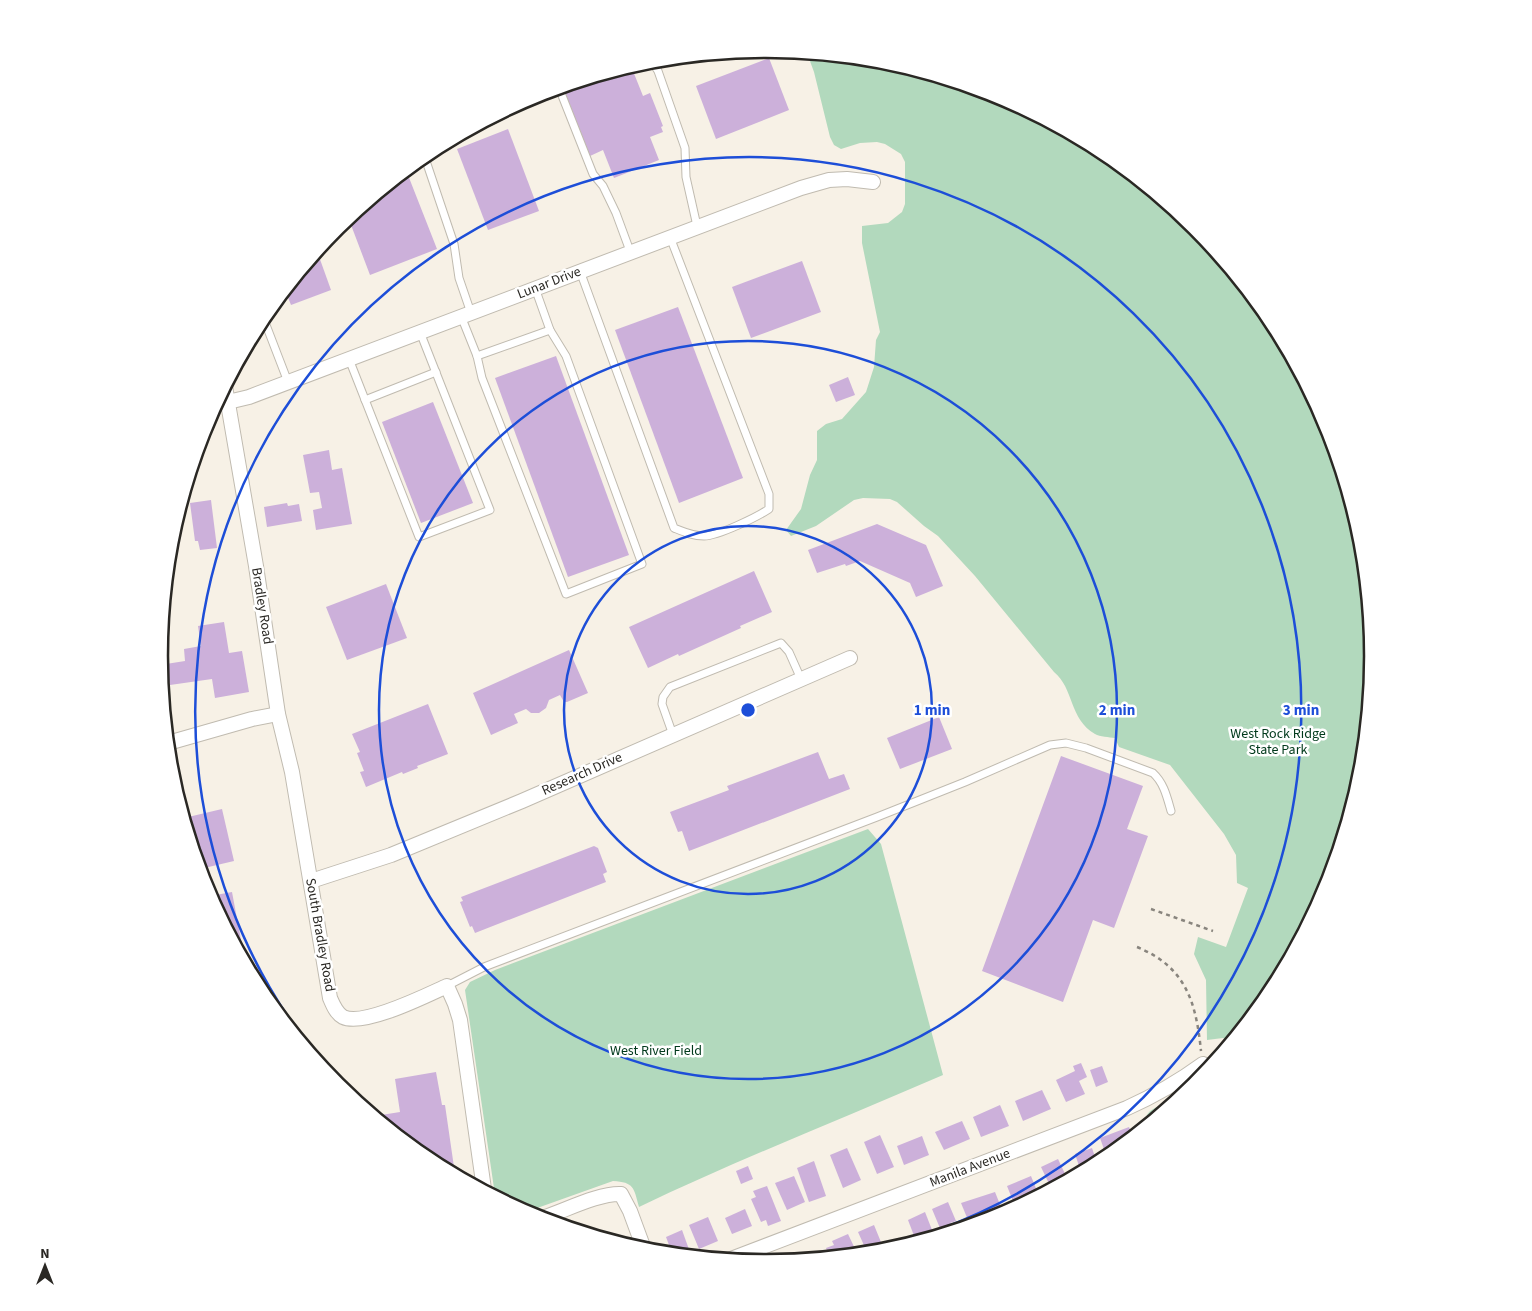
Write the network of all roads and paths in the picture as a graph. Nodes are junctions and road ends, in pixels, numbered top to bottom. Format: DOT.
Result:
graph roads {
  1 [pos="656,68"];
  2 [pos="561,94"];
  3 [pos="427,163"];
  4 [pos="873,182"];
  5 [pos="697,226"];
  6 [pos="670,236"];
  7 [pos="630,251"];
  8 [pos="579,271"];
  9 [pos="535,288"];
  10 [pos="466,315"];
  11 [pos="266,327"];
  12 [pos="550,330"];
  13 [pos="420,332"];
  14 [pos="477,356"];
  15 [pos="349,359"];
  16 [pos="436,372"];
  17 [pos="288,382"];
  18 [pos="227,397"];
  19 [pos="365,400"];
  20 [pos="228,402"];
  21 [pos="850,658"];
  22 [pos="801,679"];
  23 [pos="278,714"];
  24 [pos="673,735"];
  25 [pos="174,741"];
  26 [pos="1171,811"];
  27 [pos="311,881"];
  28 [pos="1151,909"];
  29 [pos="1213,931"];
  30 [pos="1137,947"];
  31 [pos="447,986"];
  32 [pos="1202,1064"];
  33 [pos="483,1182"];
  34 [pos="553,1214"];
  35 [pos="641,1240"];
  36 [pos="747,1253"];
  1 -- 5 [label="lane"];
  2 -- 7 [label="lane"];
  3 -- 10 [label="lane"];
  4 -- 5 [label="street, Lunar Drive"];
  5 -- 6 [label="street, Lunar Drive"];
  6 -- 7 [label="street, Lunar Drive"];
  6 -- 8 [label="lane"];
  7 -- 8 [label="street, Lunar Drive"];
  8 -- 9 [label="street, Lunar Drive"];
  9 -- 10 [label="street, Lunar Drive"];
  9 -- 12 [label="lane"];
  10 -- 13 [label="street, Lunar Drive"];
  10 -- 14 [label="lane"];
  11 -- 17 [label="lane"];
  12 -- 14 [label="lane"];
  12 -- 14 [label="lane"];
  13 -- 15 [label="street, Lunar Drive"];
  13 -- 16 [label="lane"];
  15 -- 17 [label="street, Lunar Drive"];
  15 -- 19 [label="lane"];
  16 -- 19 [label="lane"];
  16 -- 19 [label="lane"];
  17 -- 20 [label="street, Lunar Drive"];
  18 -- 20 [label="street, Bradley Road"];
  20 -- 23 [label="street, Bradley Road"];
  21 -- 22 [label="street, Research Drive"];
  22 -- 24 [label="street, Research Drive"];
  22 -- 24 [label="lane"];
  23 -- 25 [label="street"];
  23 -- 27 [label="street, South Bradley Road"];
  24 -- 27 [label="street, Research Drive"];
  26 -- 31 [label="lane"];
  27 -- 31 [label="street, South Bradley Road"];
  28 -- 29 [label="path"];
  30 -- 32 [label="path"];
  31 -- 33 [label="street"];
  32 -- 36 [label="street, Manila Avenue"];
  34 -- 35 [label="street"];
}
